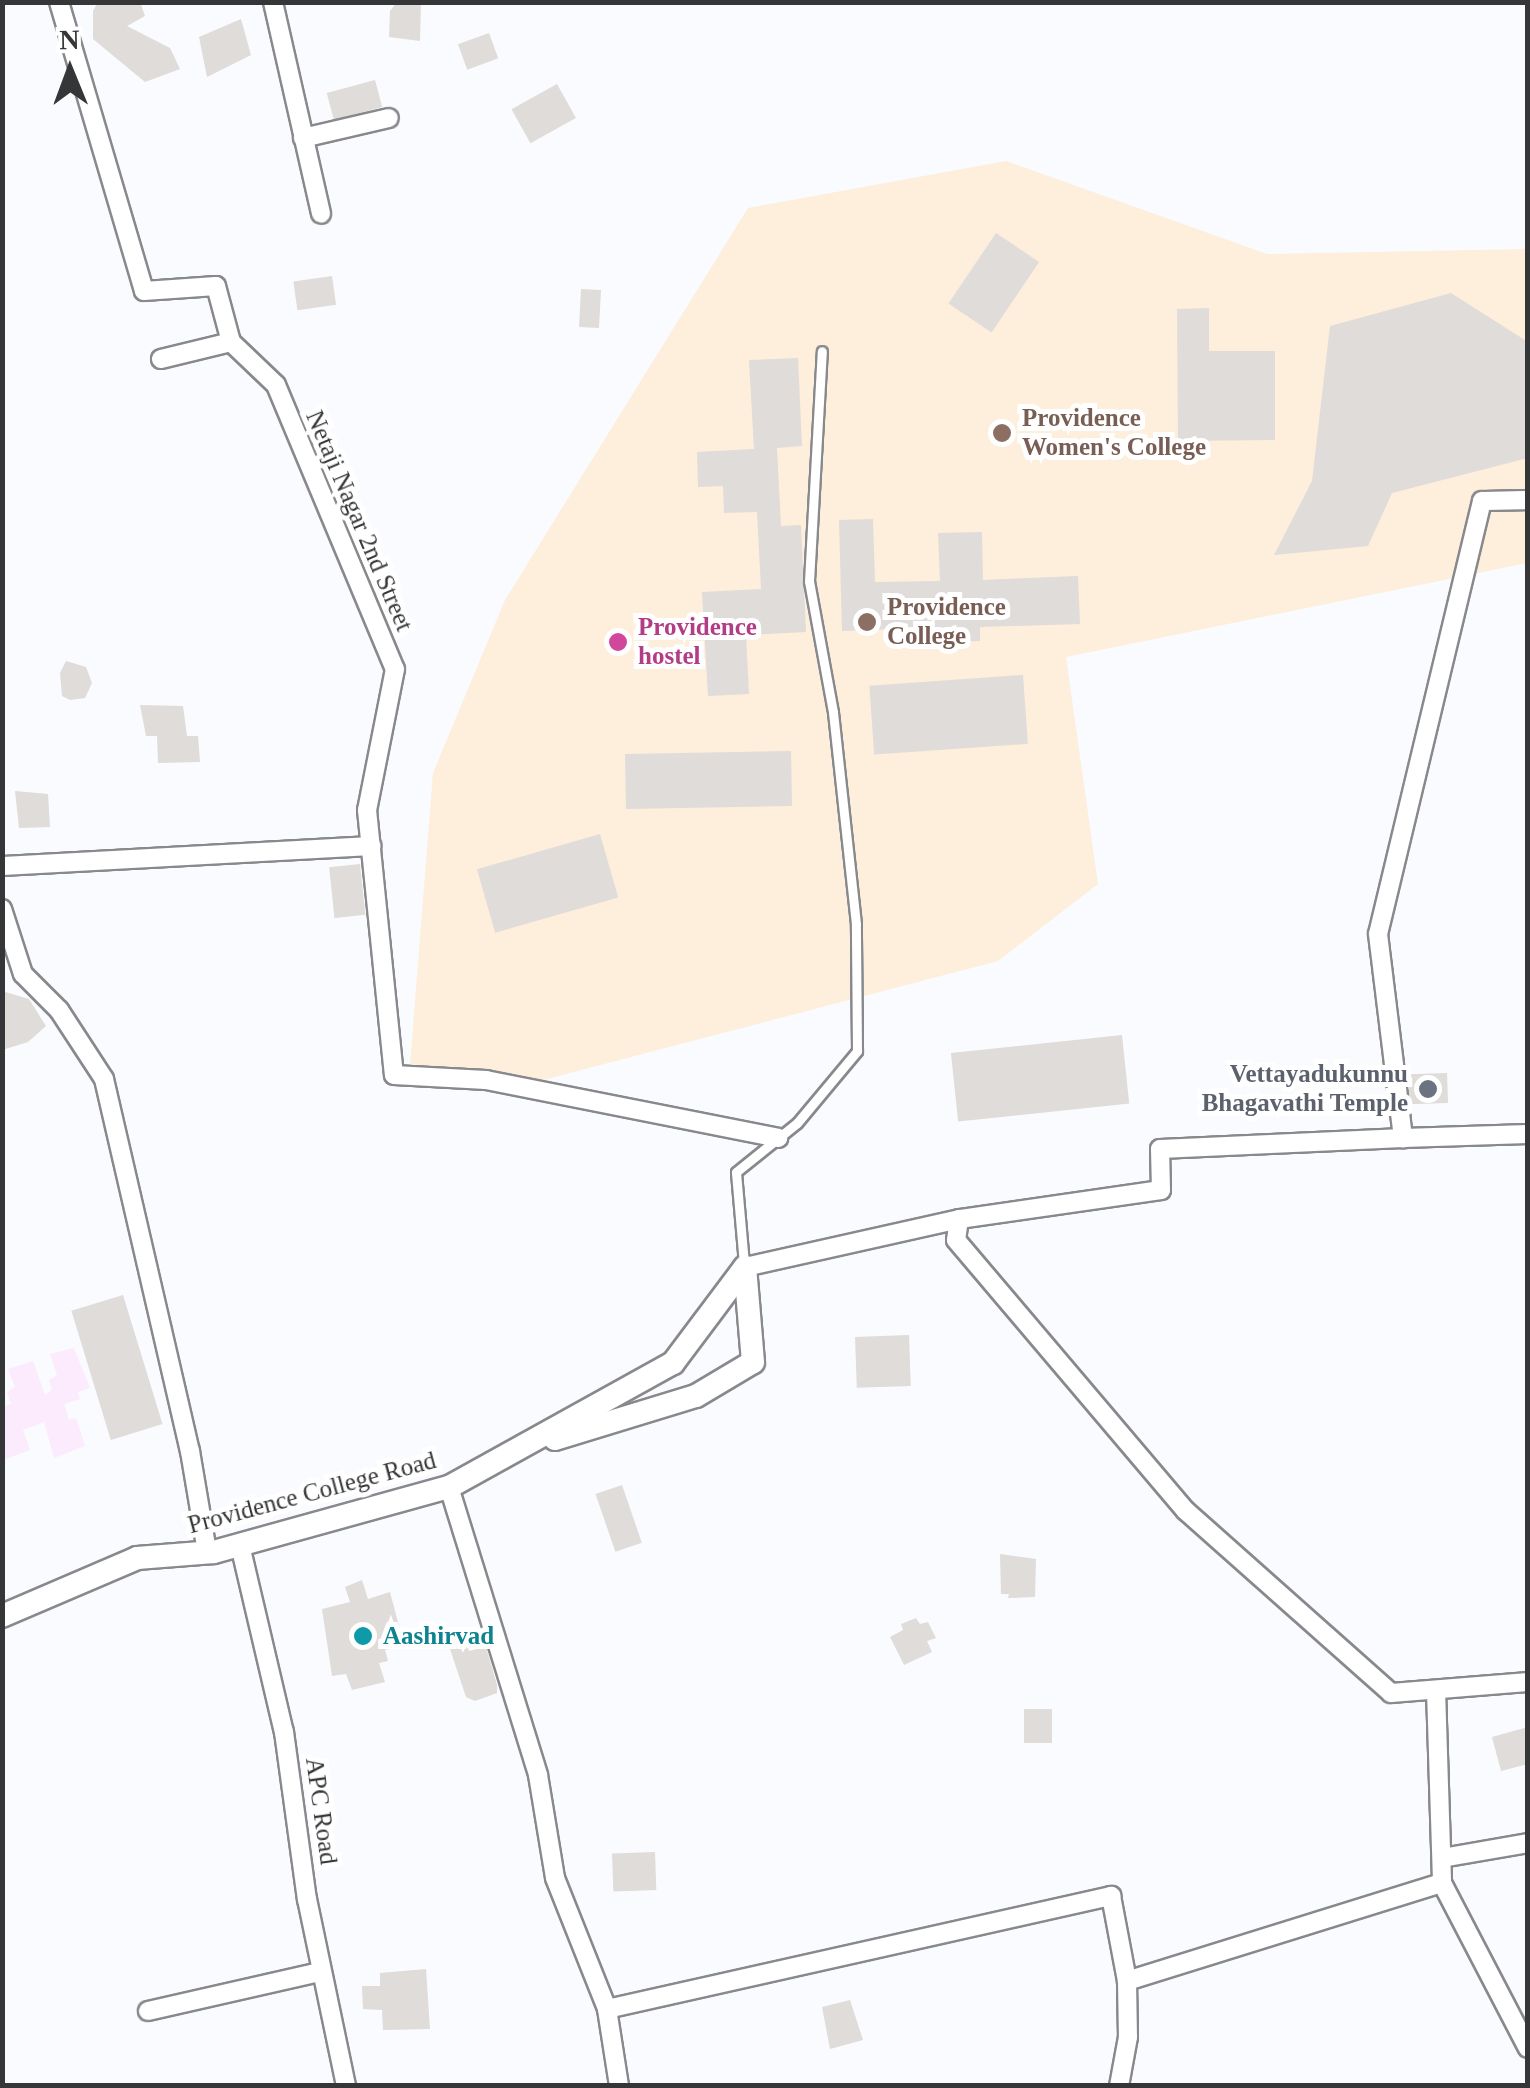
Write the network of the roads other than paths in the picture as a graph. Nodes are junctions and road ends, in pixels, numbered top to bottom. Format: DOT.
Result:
graph roads {
  1 [pos="59,2"];
  2 [pos="273,2"];
  3 [pos="389,118"];
  4 [pos="304,138"];
  5 [pos="321,214"];
  6 [pos="231,342"];
  7 [pos="822,350"];
  8 [pos="161,359"];
  9 [pos="1528,500"];
  10 [pos="371,846"];
  11 [pos="2,866"];
  12 [pos="2,909"];
  13 [pos="1528,1134"];
  14 [pos="778,1138"];
  15 [pos="1403,1138"];
  16 [pos="960,1219"];
  17 [pos="744,1267"];
  18 [pos="518,1449"];
  19 [pos="450,1486"];
  20 [pos="240,1545"];
  21 [pos="207,1552"];
  22 [pos="2,1616"];
  23 [pos="1528,1682"];
  24 [pos="1436,1690"];
  25 [pos="1528,1843"];
  26 [pos="1442,1858"];
  27 [pos="1442,1884"];
  28 [pos="320,1972"];
  29 [pos="1127,1980"];
  30 [pos="607,2009"];
  31 [pos="148,2012"];
  32 [pos="1528,2048"];
  33 [pos="346,2086"];
  34 [pos="619,2086"];
  35 [pos="1119,2086"];
  1 -- 6 [label="street"];
  2 -- 4 [label="street"];
  3 -- 4 [label="street"];
  4 -- 5 [label="street"];
  6 -- 8 [label="street"];
  6 -- 10 [label="street, Netaji Nagar 2nd Street"];
  7 -- 14 [label="lane, Providence College Road"];
  9 -- 15 [label="street"];
  10 -- 11 [label="street"];
  10 -- 14 [label="street, Netaji Nagar 2nd Street"];
  12 -- 21 [label="street"];
  13 -- 15 [label="street"];
  14 -- 17 [label="lane, Providence College Road"];
  15 -- 16 [label="street"];
  16 -- 17 [label="street"];
  16 -- 24 [label="street"];
  17 -- 18 [label="street, Providence College Road"];
  17 -- 18 [label="street, Providence College Road"];
  18 -- 19 [label="street, Providence College Road"];
  19 -- 20 [label="street, Providence College Road"];
  19 -- 30 [label="street"];
  20 -- 21 [label="street, Providence College Road"];
  20 -- 28 [label="street, APC Road"];
  21 -- 22 [label="street, Providence College Road"];
  23 -- 24 [label="street"];
  24 -- 26 [label="street"];
  25 -- 26 [label="street"];
  26 -- 27 [label="street"];
  27 -- 29 [label="street"];
  27 -- 32 [label="street"];
  28 -- 31 [label="street"];
  28 -- 33 [label="street, APC Road"];
  29 -- 30 [label="street"];
  29 -- 35 [label="street"];
  30 -- 34 [label="street"];
}
